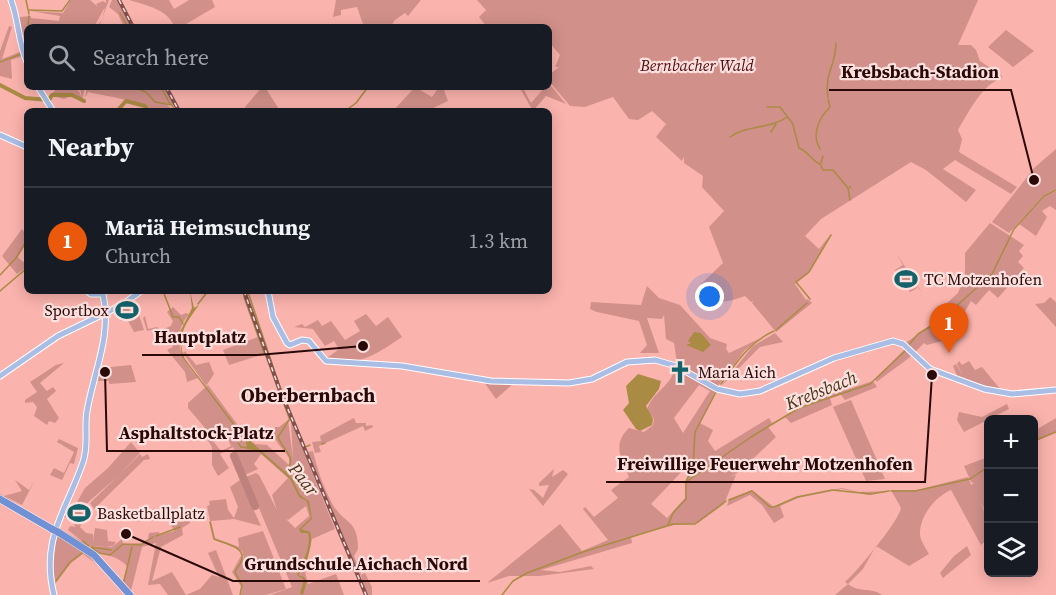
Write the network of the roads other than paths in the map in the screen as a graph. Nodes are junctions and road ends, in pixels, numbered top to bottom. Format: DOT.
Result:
graph roads {
  1 [pos="11,0"];
  2 [pos="24,56"];
  3 [pos="40,90"];
  4 [pos="50,108"];
  5 [pos="0,135"];
  6 [pos="24,144"];
  7 [pos="103,294"];
  8 [pos="137,294"];
  9 [pos="269,294"];
  10 [pos="105,313"];
  11 [pos="0,376"];
  12 [pos="1056,390"];
  13 [pos="0,499"];
  14 [pos="54,595"];
  15 [pos="130,595"];
  1 -- 2 [label="main road"];
  3 -- 4 [label="main road"];
  5 -- 6 [label="main road"];
  7 -- 10 [label="main road"];
  8 -- 10 [label="main road"];
  9 -- 12 [label="main road"];
  10 -- 11 [label="main road"];
  10 -- 14 [label="main road"];
  13 -- 15 [label="highway"];
}
